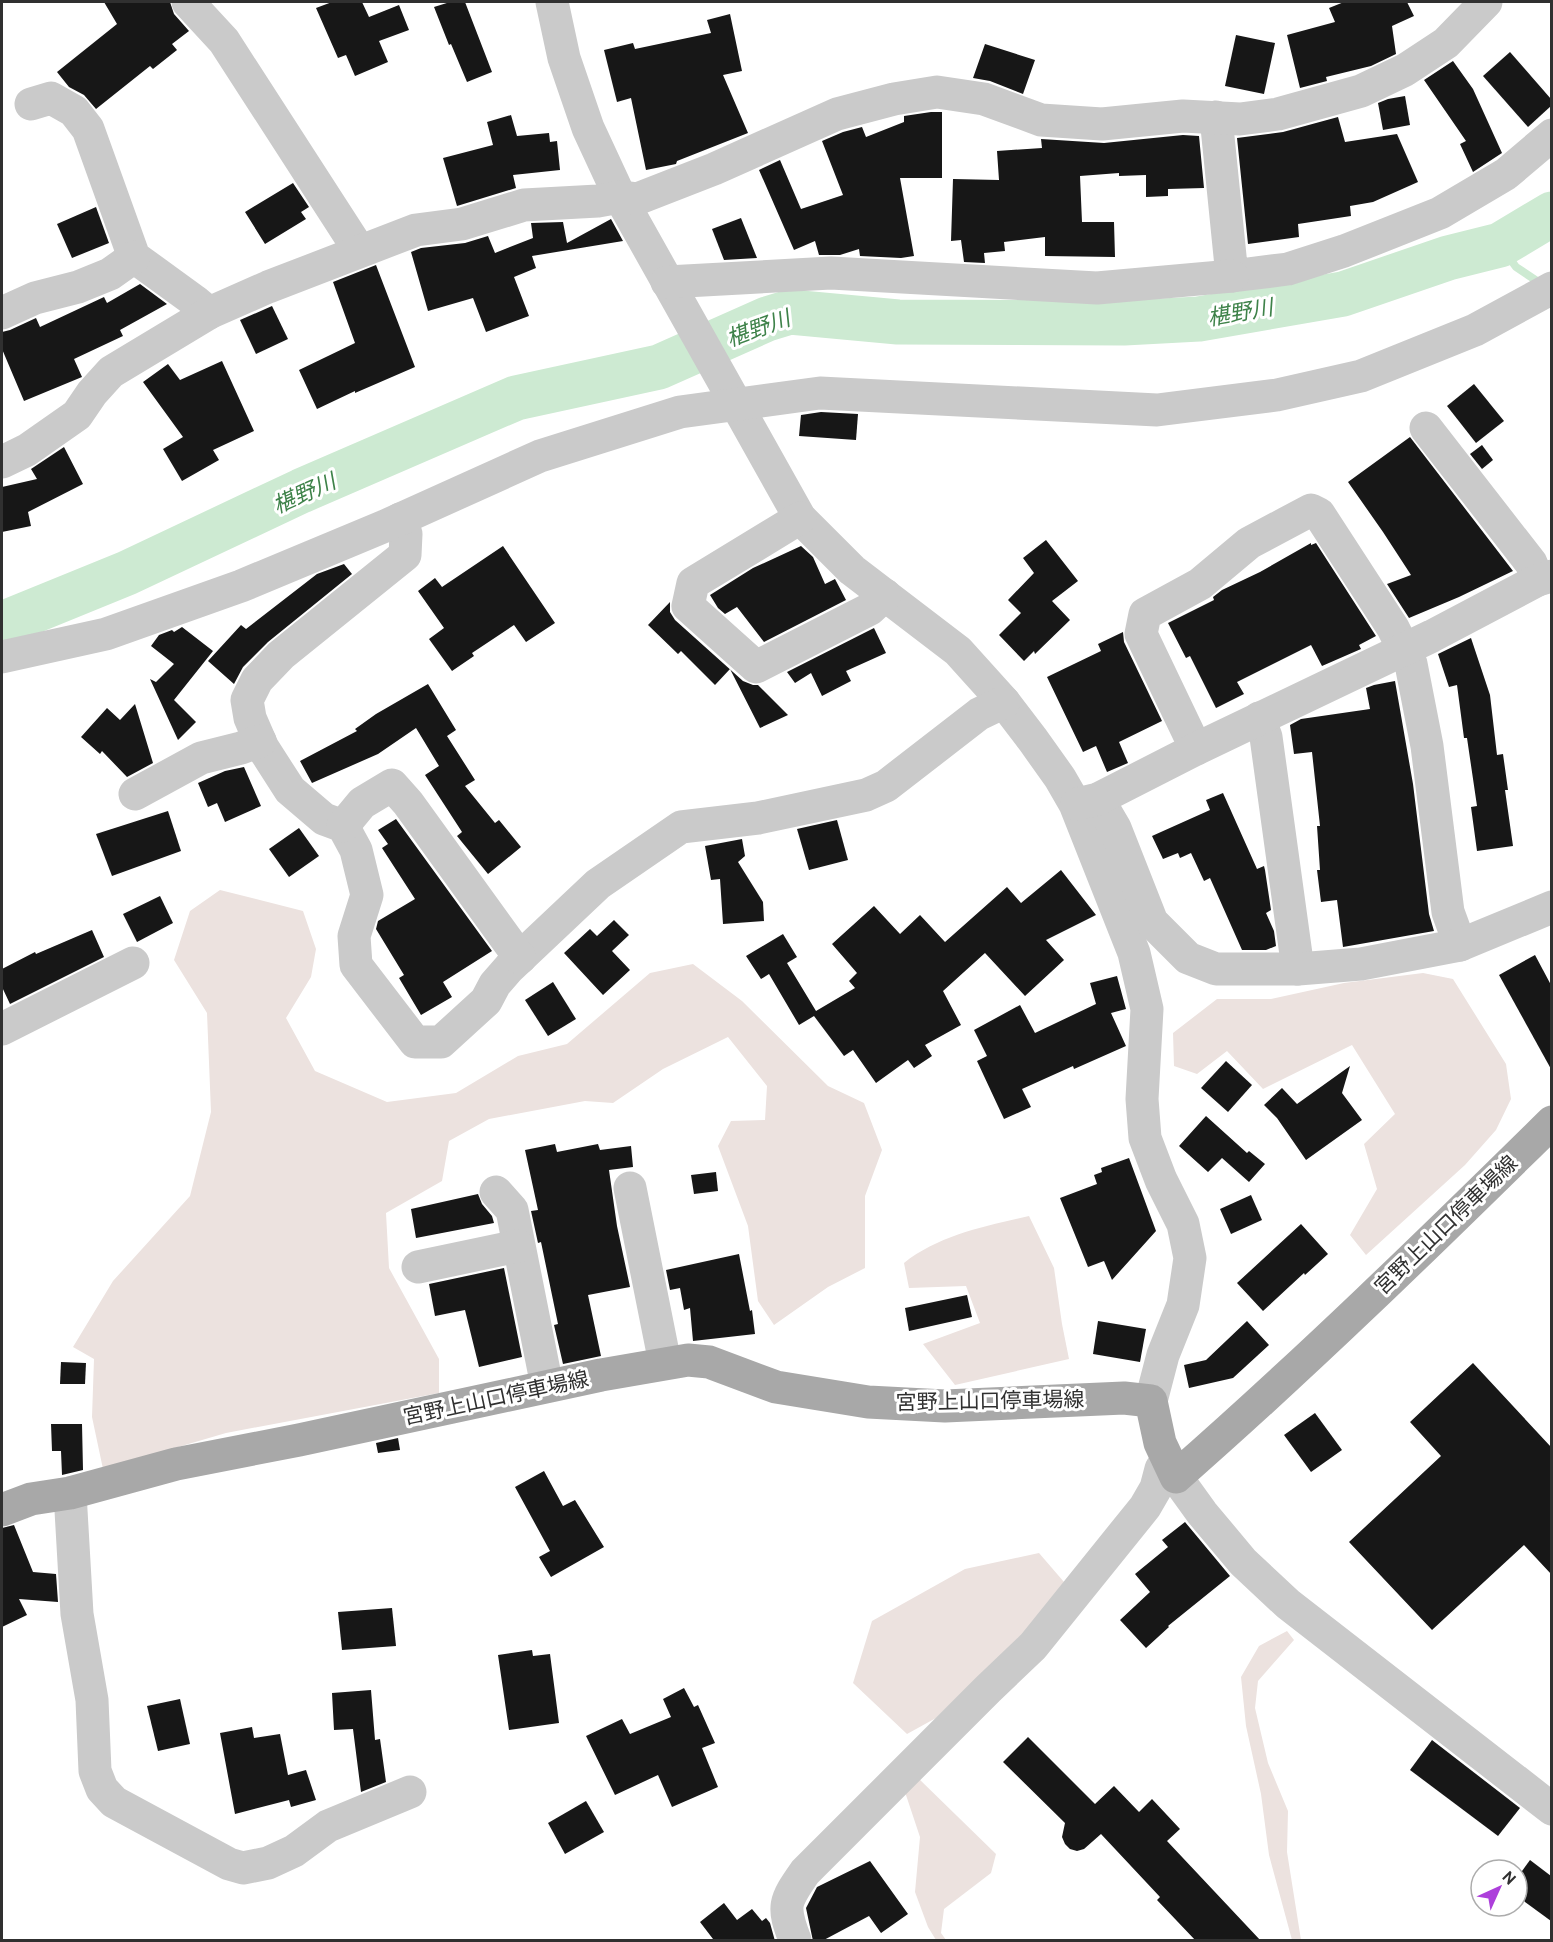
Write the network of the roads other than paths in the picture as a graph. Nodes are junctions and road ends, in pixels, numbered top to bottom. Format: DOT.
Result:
graph roads {
  1 [pos="188,2"];
  2 [pos="552,2"];
  3 [pos="1486,2"];
  4 [pos="31,104"];
  5 [pos="1216,117"];
  6 [pos="1551,135"];
  7 [pos="620,197"];
  8 [pos="359,250"];
  9 [pos="134,256"];
  10 [pos="1232,276"];
  11 [pos="1551,288"];
  12 [pos="671,290"];
  13 [pos="2,313"];
  14 [pos="209,313"];
  15 [pos="735,400"];
  16 [pos="1426,428"];
  17 [pos="2,462"];
  18 [pos="800,518"];
  19 [pos="400,519"];
  20 [pos="1545,578"];
  21 [pos="885,595"];
  22 [pos="1404,649"];
  23 [pos="2,657"];
  24 [pos="1004,702"];
  25 [pos="1259,718"];
  26 [pos="260,741"];
  27 [pos="1196,749"];
  28 [pos="135,794"];
  29 [pos="1086,802"];
  30 [pos="343,826"];
  31 [pos="1551,907"];
  32 [pos="1460,945"];
  33 [pos="520,958"];
  34 [pos="133,963"];
  35 [pos="1298,969"];
  36 [pos="2,1029"];
  37 [pos="1551,1122"];
  38 [pos="630,1188"];
  39 [pos="496,1192"];
  40 [pos="518,1246"];
  41 [pos="418,1267"];
  42 [pos="665,1362"];
  43 [pos="547,1386"];
  44 [pos="1151,1401"];
  45 [pos="1172,1469"];
  46 [pos="70,1493"];
  47 [pos="2,1510"];
  48 [pos="410,1792"];
  49 [pos="1551,1809"];
  50 [pos="795,1941"];
  1 -- 8 [label="street"];
  2 -- 7 [label="street"];
  3 -- 5 [label="street"];
  4 -- 9 [label="street"];
  5 -- 7 [label="street"];
  5 -- 10 [label="street"];
  6 -- 10 [label="street"];
  7 -- 8 [label="street"];
  7 -- 12 [label="street"];
  8 -- 14 [label="street"];
  9 -- 13 [label="street"];
  9 -- 14 [label="street"];
  10 -- 12 [label="street"];
  11 -- 15 [label="street"];
  12 -- 15 [label="street"];
  14 -- 17 [label="street"];
  15 -- 18 [label="street"];
  15 -- 19 [label="street"];
  16 -- 20 [label="street"];
  18 -- 21 [label="street"];
  18 -- 21 [label="street"];
  19 -- 23 [label="street"];
  19 -- 26 [label="street"];
  20 -- 22 [label="street"];
  21 -- 24 [label="street"];
  22 -- 25 [label="street"];
  22 -- 27 [label="street"];
  22 -- 32 [label="street"];
  24 -- 29 [label="street"];
  24 -- 33 [label="street"];
  25 -- 27 [label="street"];
  25 -- 35 [label="street"];
  26 -- 28 [label="street"];
  26 -- 30 [label="street"];
  27 -- 29 [label="street"];
  29 -- 35 [label="street"];
  29 -- 44 [label="street"];
  30 -- 33 [label="street"];
  30 -- 33 [label="street"];
  31 -- 32 [label="street"];
  32 -- 35 [label="street"];
  34 -- 36 [label="street"];
  37 -- 45 [label="main road, 宮野上山口停車場線"];
  38 -- 42 [label="street"];
  39 -- 40 [label="street"];
  40 -- 41 [label="street"];
  40 -- 43 [label="street"];
  42 -- 43 [label="main road, 宮野上山口停車場線"];
  42 -- 44 [label="main road, 宮野上山口停車場線"];
  43 -- 46 [label="main road, 宮野上山口停車場線"];
  44 -- 45 [label="main road"];
  45 -- 49 [label="street"];
  45 -- 50 [label="street"];
  46 -- 47 [label="main road, 宮野上山口停車場線"];
  46 -- 48 [label="street"];
}
